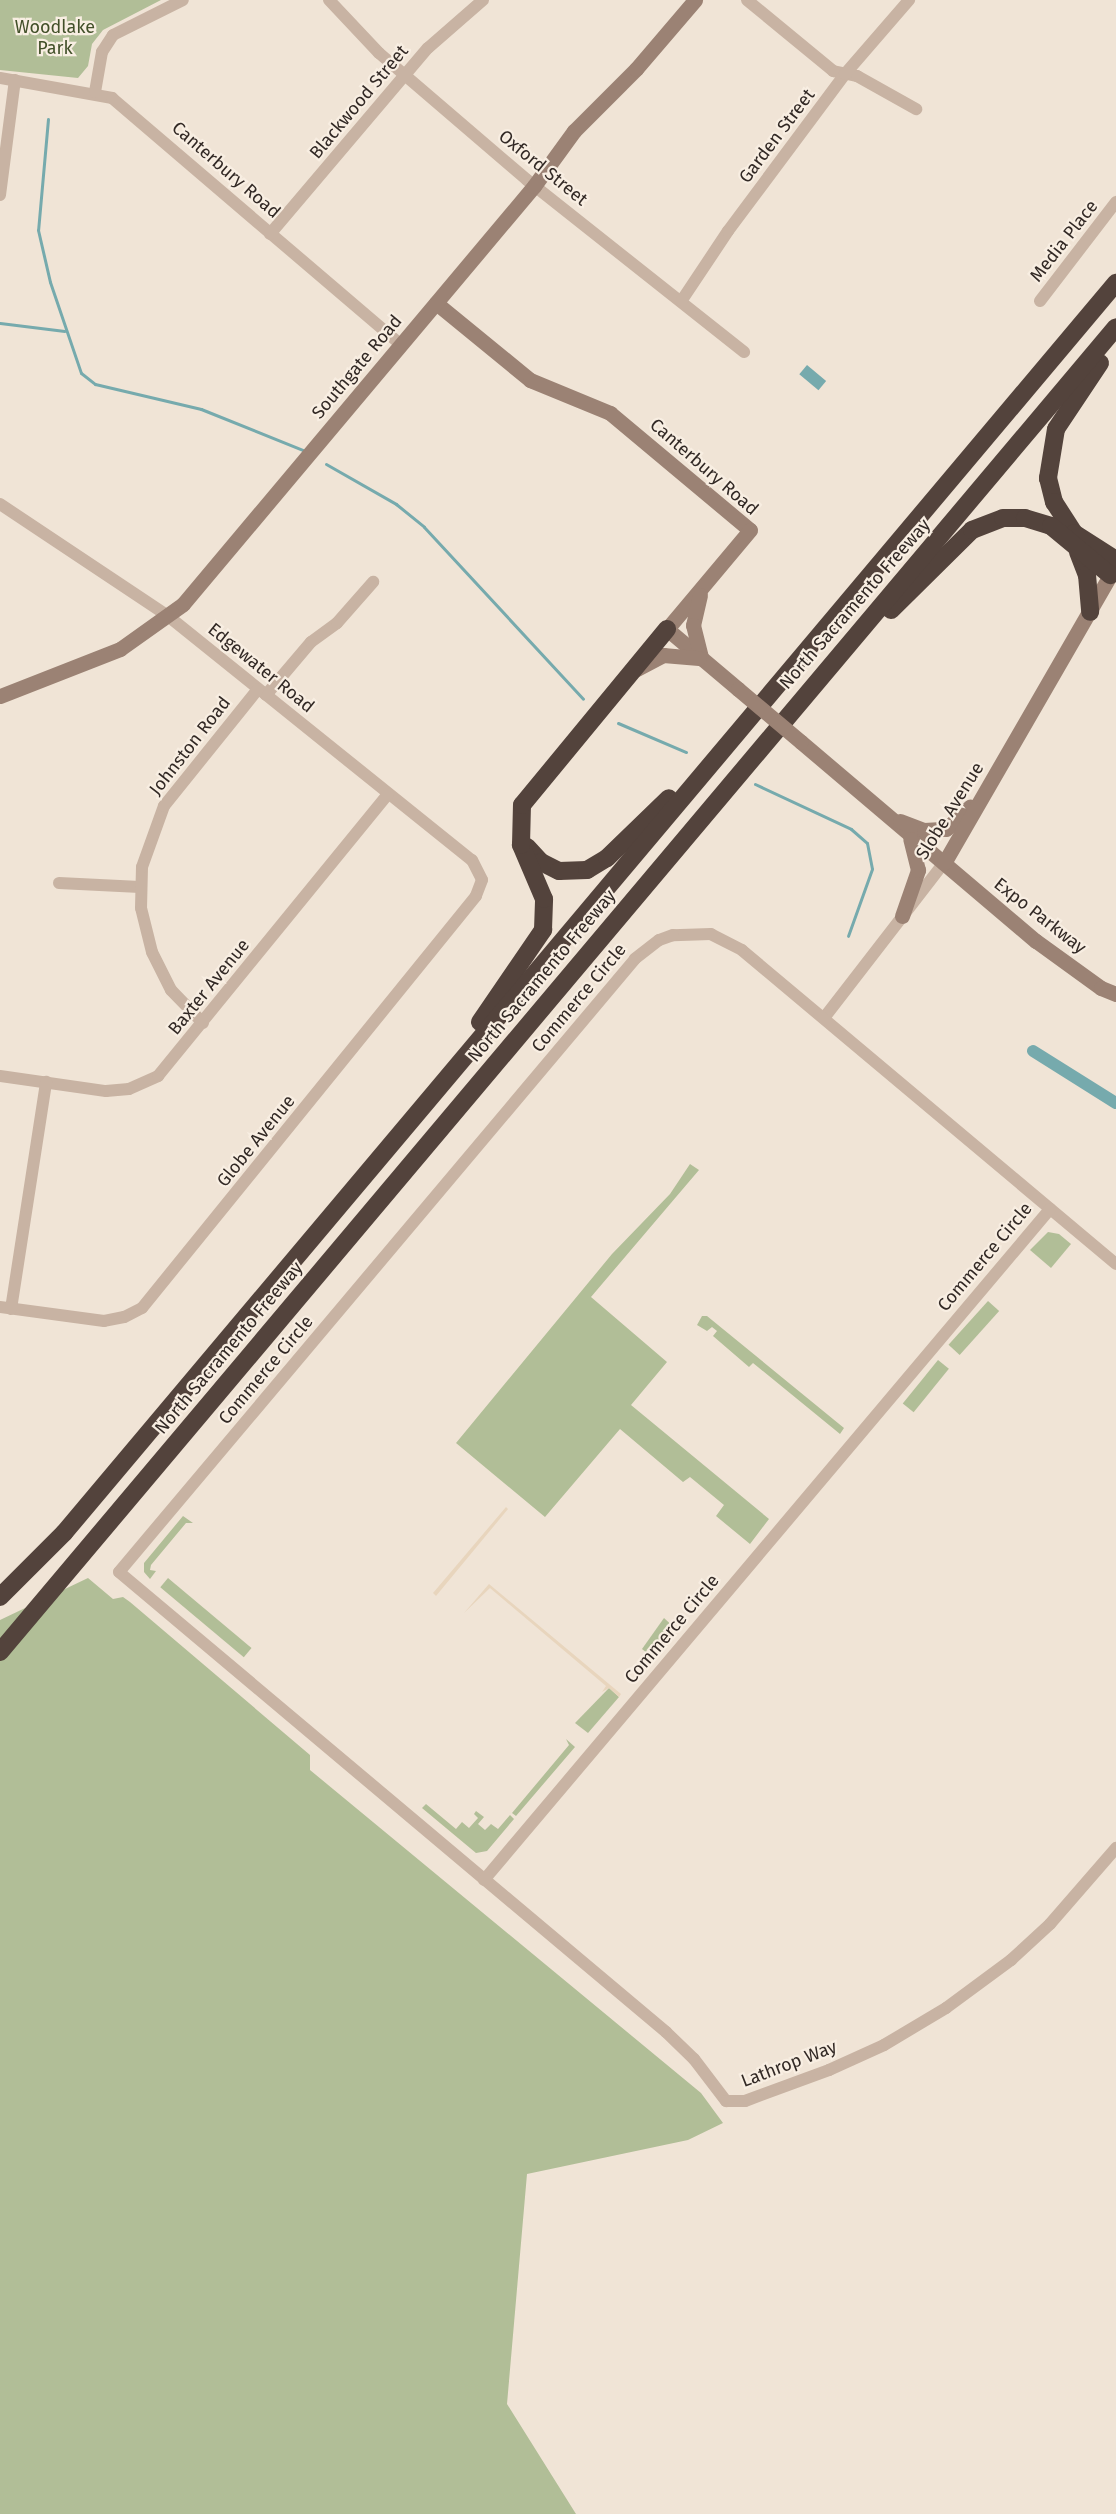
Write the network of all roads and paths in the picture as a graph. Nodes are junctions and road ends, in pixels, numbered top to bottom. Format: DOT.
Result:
graph roads {
  1 [pos="183,0"];
  2 [pos="329,0"];
  3 [pos="483,0"];
  4 [pos="694,0"];
  5 [pos="747,0"];
  6 [pos="909,0"];
  7 [pos="845,74"];
  8 [pos="404,76"];
  9 [pos="0,78"];
  10 [pos="15,80"];
  11 [pos="95,92"];
  12 [pos="916,109"];
  13 [pos="534,186"];
  14 [pos="0,195"];
  15 [pos="1116,202"];
  16 [pos="270,234"];
  17 [pos="1116,283"];
  18 [pos="682,300"];
  19 [pos="1040,301"];
  20 [pos="436,303"];
  21 [pos="1116,327"];
  22 [pos="1116,340"];
  23 [pos="401,345"];
  24 [pos="744,352"];
  25 [pos="0,504"];
  26 [pos="1076,548"];
  27 [pos="1114,566"];
  28 [pos="708,580"];
  29 [pos="373,582"];
  30 [pos="1090,612"];
  31 [pos="168,616"];
  32 [pos="667,629"];
  33 [pos="702,658"];
  34 [pos="626,677"];
  35 [pos="262,692"];
  36 [pos="0,696"];
  37 [pos="800,699"];
  38 [pos="735,735"];
  39 [pos="986,793"];
  40 [pos="388,794"];
  41 [pos="885,813"];
  42 [pos="907,833"];
  43 [pos="519,836"];
  44 [pos="944,863"];
  45 [pos="482,880"];
  46 [pos="59,883"];
  47 [pos="140,887"];
  48 [pos="902,916"];
  49 [pos="1116,994"];
  50 [pos="824,1018"];
  51 [pos="203,1023"];
  52 [pos="0,1076"];
  53 [pos="46,1082"];
  54 [pos="383,1154"];
  55 [pos="1050,1209"];
  56 [pos="1116,1264"];
  57 [pos="5,1308"];
  58 [pos="0,1597"];
  59 [pos="0,1652"];
  60 [pos="1116,1848"];
  61 [pos="484,1880"];
  1 -- 11 [label="street"];
  2 -- 8 [label="street, Oxford Street"];
  3 -- 8 [label="street, Blackwood Street"];
  4 -- 13 [label="street, Southgate Road"];
  5 -- 7 [label="street"];
  6 -- 7 [label="street, Garden Street"];
  7 -- 12 [label="street"];
  7 -- 18 [label="street, Garden Street"];
  8 -- 13 [label="street, Oxford Street"];
  8 -- 16 [label="street, Blackwood Street"];
  9 -- 10 [label="street, Canterbury Road"];
  10 -- 11 [label="street, Canterbury Road"];
  10 -- 14 [label="street"];
  11 -- 16 [label="street, Canterbury Road"];
  13 -- 18 [label="street, Oxford Street"];
  13 -- 20 [label="street, Southgate Road"];
  15 -- 19 [label="street, Media Place"];
  16 -- 23 [label="street, Canterbury Road"];
  17 -- 38 [label="highway, North Sacramento Freeway"];
  18 -- 24 [label="street, Oxford Street"];
  20 -- 23 [label="street, Southgate Road"];
  20 -- 28 [label="street, Canterbury Road"];
  21 -- 37 [label="highway, North Sacramento Freeway"];
  22 -- 27 [label="highway"];
  23 -- 31 [label="street, Southgate Road"];
  25 -- 31 [label="street, Edgewater Road"];
  26 -- 27 [label="highway"];
  26 -- 30 [label="highway"];
  26 -- 37 [label="highway"];
  27 -- 30 [label="street, Slobe Avenue"];
  28 -- 32 [label="street, Canterbury Road"];
  28 -- 33 [label="street"];
  29 -- 35 [label="street, Johnston Road"];
  30 -- 39 [label="street, Slobe Avenue"];
  31 -- 35 [label="street, Edgewater Road"];
  31 -- 36 [label="street, Southgate Road"];
  32 -- 33 [label="street"];
  32 -- 34 [label="highway"];
  33 -- 34 [label="street"];
  33 -- 41 [label="street, bridge"];
  34 -- 43 [label="highway"];
  35 -- 40 [label="street, Edgewater Road"];
  35 -- 47 [label="street, Johnston Road"];
  37 -- 59 [label="highway, North Sacramento Freeway"];
  38 -- 43 [label="highway"];
  38 -- 54 [label="highway, North Sacramento Freeway"];
  39 -- 41 [label="street"];
  39 -- 44 [label="street, Slobe Avenue"];
  40 -- 45 [label="street, Edgewater Road"];
  40 -- 51 [label="street, Baxter Avenue"];
  41 -- 42 [label="street"];
  42 -- 44 [label="street"];
  42 -- 48 [label="street"];
  43 -- 54 [label="highway"];
  44 -- 48 [label="street, Slobe Avenue"];
  44 -- 49 [label="street, Expo Parkway"];
  45 -- 57 [label="street, Globe Avenue"];
  46 -- 47 [label="street"];
  47 -- 51 [label="street, Johnston Road"];
  48 -- 50 [label="street, Slobe Avenue"];
  50 -- 55 [label="street, Commerce Circle"];
  50 -- 61 [label="street, Commerce Circle"];
  51 -- 53 [label="street, Baxter Avenue"];
  52 -- 53 [label="street, Baxter Avenue"];
  53 -- 57 [label="street"];
  54 -- 58 [label="highway, North Sacramento Freeway"];
  55 -- 56 [label="street"];
  55 -- 61 [label="street, Commerce Circle"];
  60 -- 61 [label="street, Lathrop Way"];
}
